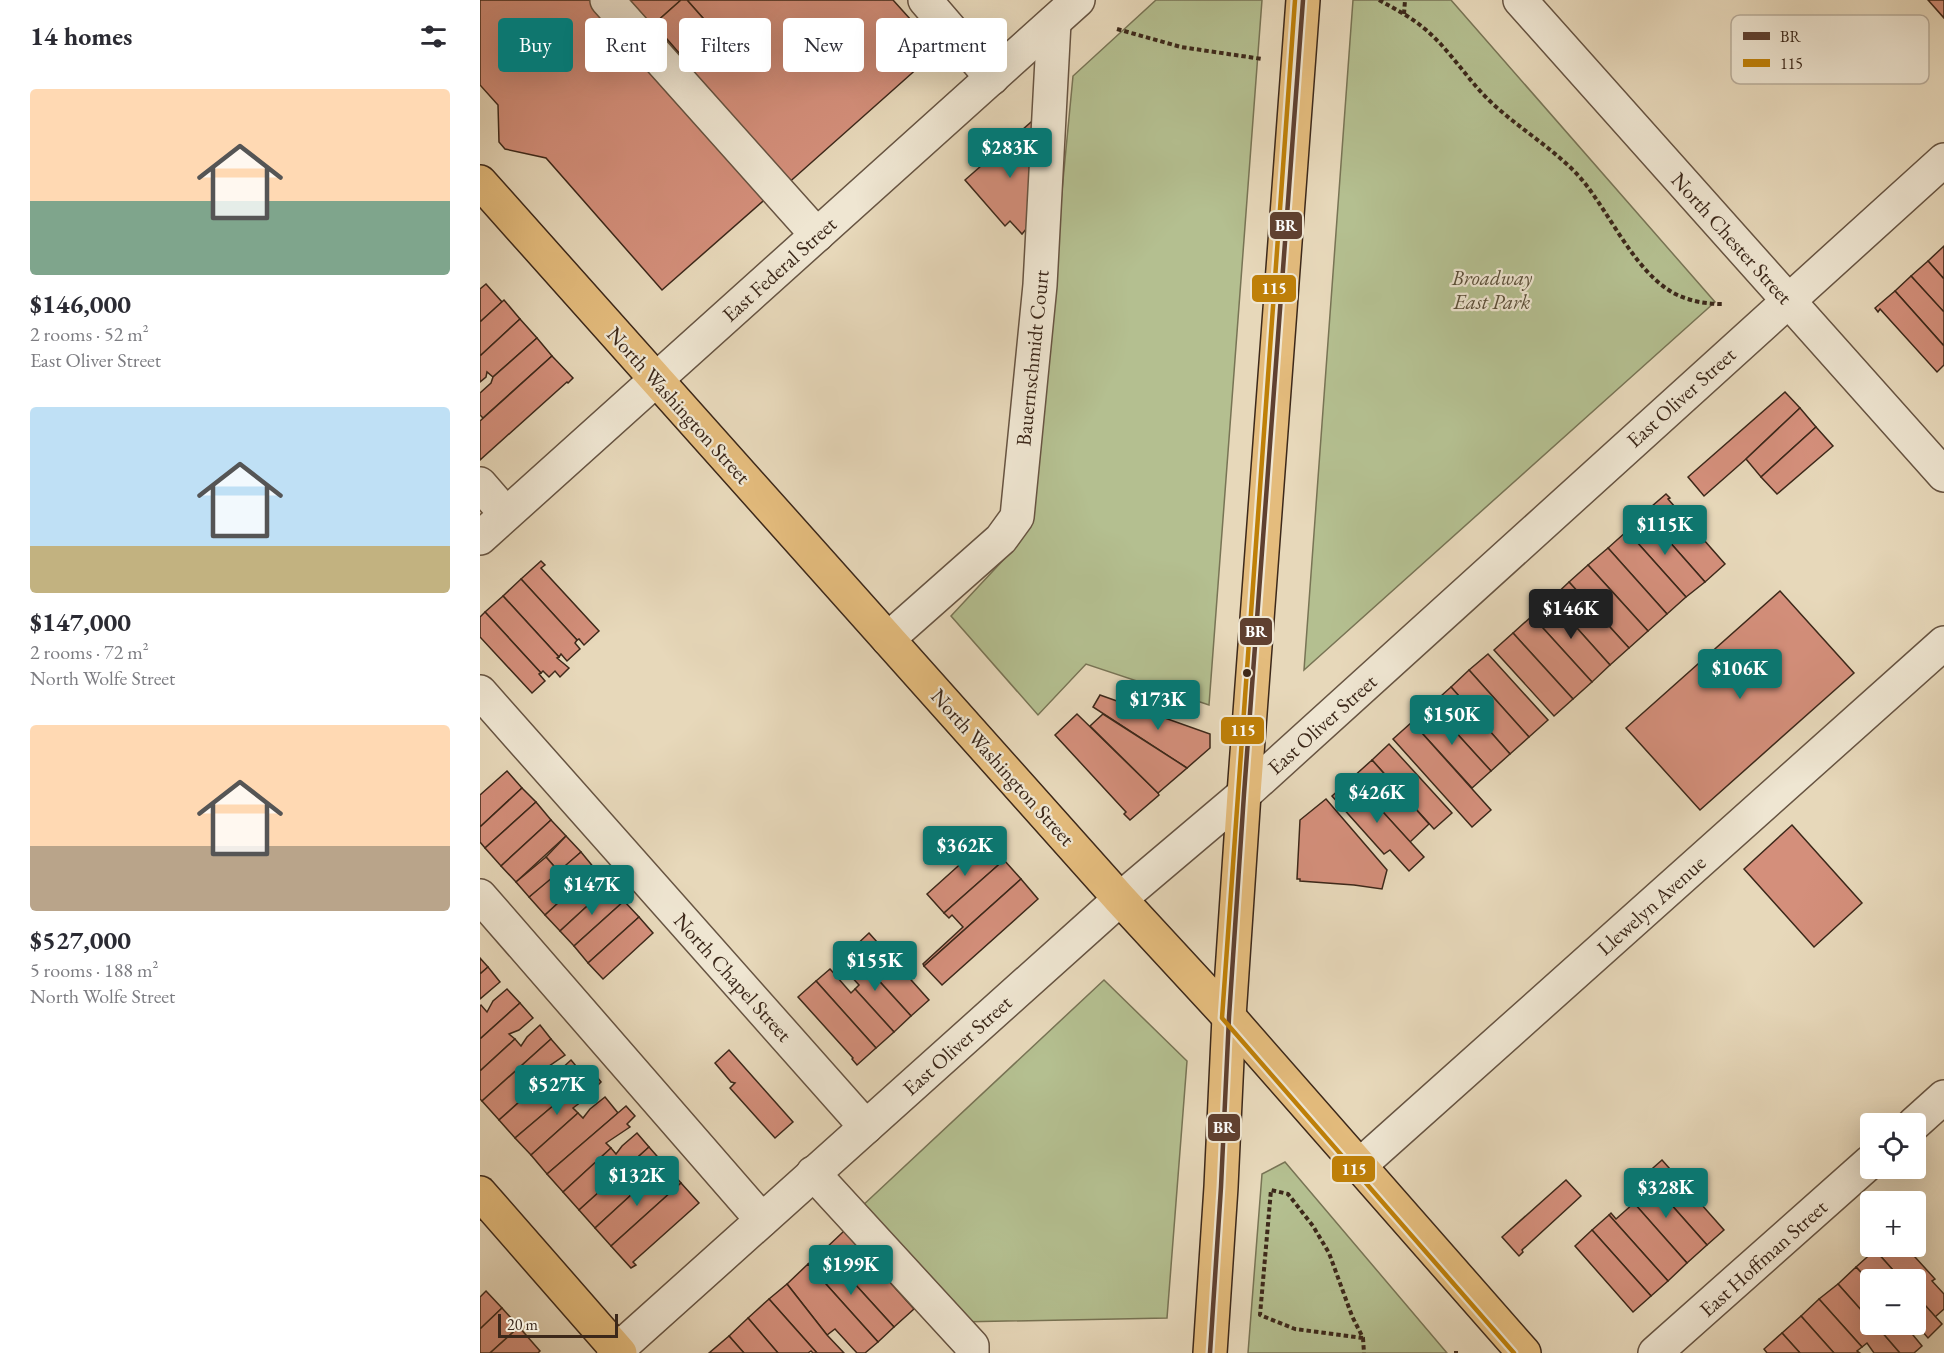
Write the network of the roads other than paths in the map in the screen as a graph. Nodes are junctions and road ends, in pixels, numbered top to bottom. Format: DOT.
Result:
graph roads {
  1 [pos="607,0"];
  2 [pos="925,0"];
  3 [pos="1078,0"];
  4 [pos="1303,0"];
  5 [pos="1520,0"];
  6 [pos="1054,22"];
  7 [pos="992,78"];
  8 [pos="1944,160"];
  9 [pos="480,182"];
  10 [pos="817,235"];
  11 [pos="1788,300"];
  12 [pos="656,379"];
  13 [pos="1944,475"];
  14 [pos="480,484"];
  15 [pos="506,514"];
  16 [pos="480,538"];
  17 [pos="888,639"];
  18 [pos="1944,643"];
  19 [pos="480,692"];
  20 [pos="1244,794"];
  21 [pos="480,896"];
  22 [pos="1120,898"];
  23 [pos="1229,1017"];
  24 [pos="1944,1097"];
  25 [pos="1926,1113"];
  26 [pos="866,1126"];
  27 [pos="1358,1167"];
  28 [pos="1860,1171"];
  29 [pos="813,1173"];
  30 [pos="480,1193"];
  31 [pos="762,1220"];
  32 [pos="617,1352"];
  33 [pos="972,1353"];
  34 [pos="1210,1353"];
  35 [pos="1524,1353"];
  36 [pos="1656,1353"];
  1 -- 10 [label="street"];
  2 -- 7 [label="street"];
  3 -- 6 [label="street, East Federal Street"];
  4 -- 20 [label="main road"];
  5 -- 11 [label="street, North Chester Street"];
  6 -- 7 [label="street, East Federal Street"];
  6 -- 17 [label="street, Bauernschmidt Court"];
  7 -- 10 [label="street, East Federal Street"];
  8 -- 11 [label="street, East Oliver Street"];
  9 -- 12 [label="main road, North Washington Street"];
  10 -- 12 [label="street, East Federal Street"];
  11 -- 13 [label="street, North Chester Street"];
  11 -- 20 [label="street, East Oliver Street"];
  12 -- 15 [label="street, East Federal Street"];
  12 -- 17 [label="main road, North Washington Street"];
  14 -- 15 [label="street"];
  15 -- 16 [label="street, East Federal Street"];
  17 -- 22 [label="main road, North Washington Street"];
  18 -- 27 [label="street, Llewelyn Avenue"];
  19 -- 26 [label="street, North Chapel Street"];
  20 -- 22 [label="street, East Oliver Street"];
  20 -- 23 [label="main road"];
  21 -- 31 [label="street"];
  22 -- 23 [label="main road, North Washington Street"];
  22 -- 26 [label="street, East Oliver Street"];
  23 -- 27 [label="main road, North Washington Street"];
  23 -- 34 [label="main road"];
  24 -- 25 [label="street"];
  26 -- 29 [label="street, East Oliver Street"];
  27 -- 35 [label="main road, North Washington Street"];
  28 -- 36 [label="street, East Hoffman Street"];
  29 -- 31 [label="street, East Oliver Street"];
  29 -- 33 [label="street"];
  30 -- 32 [label="main road"];
  31 -- 32 [label="street, East Oliver Street"];
}
